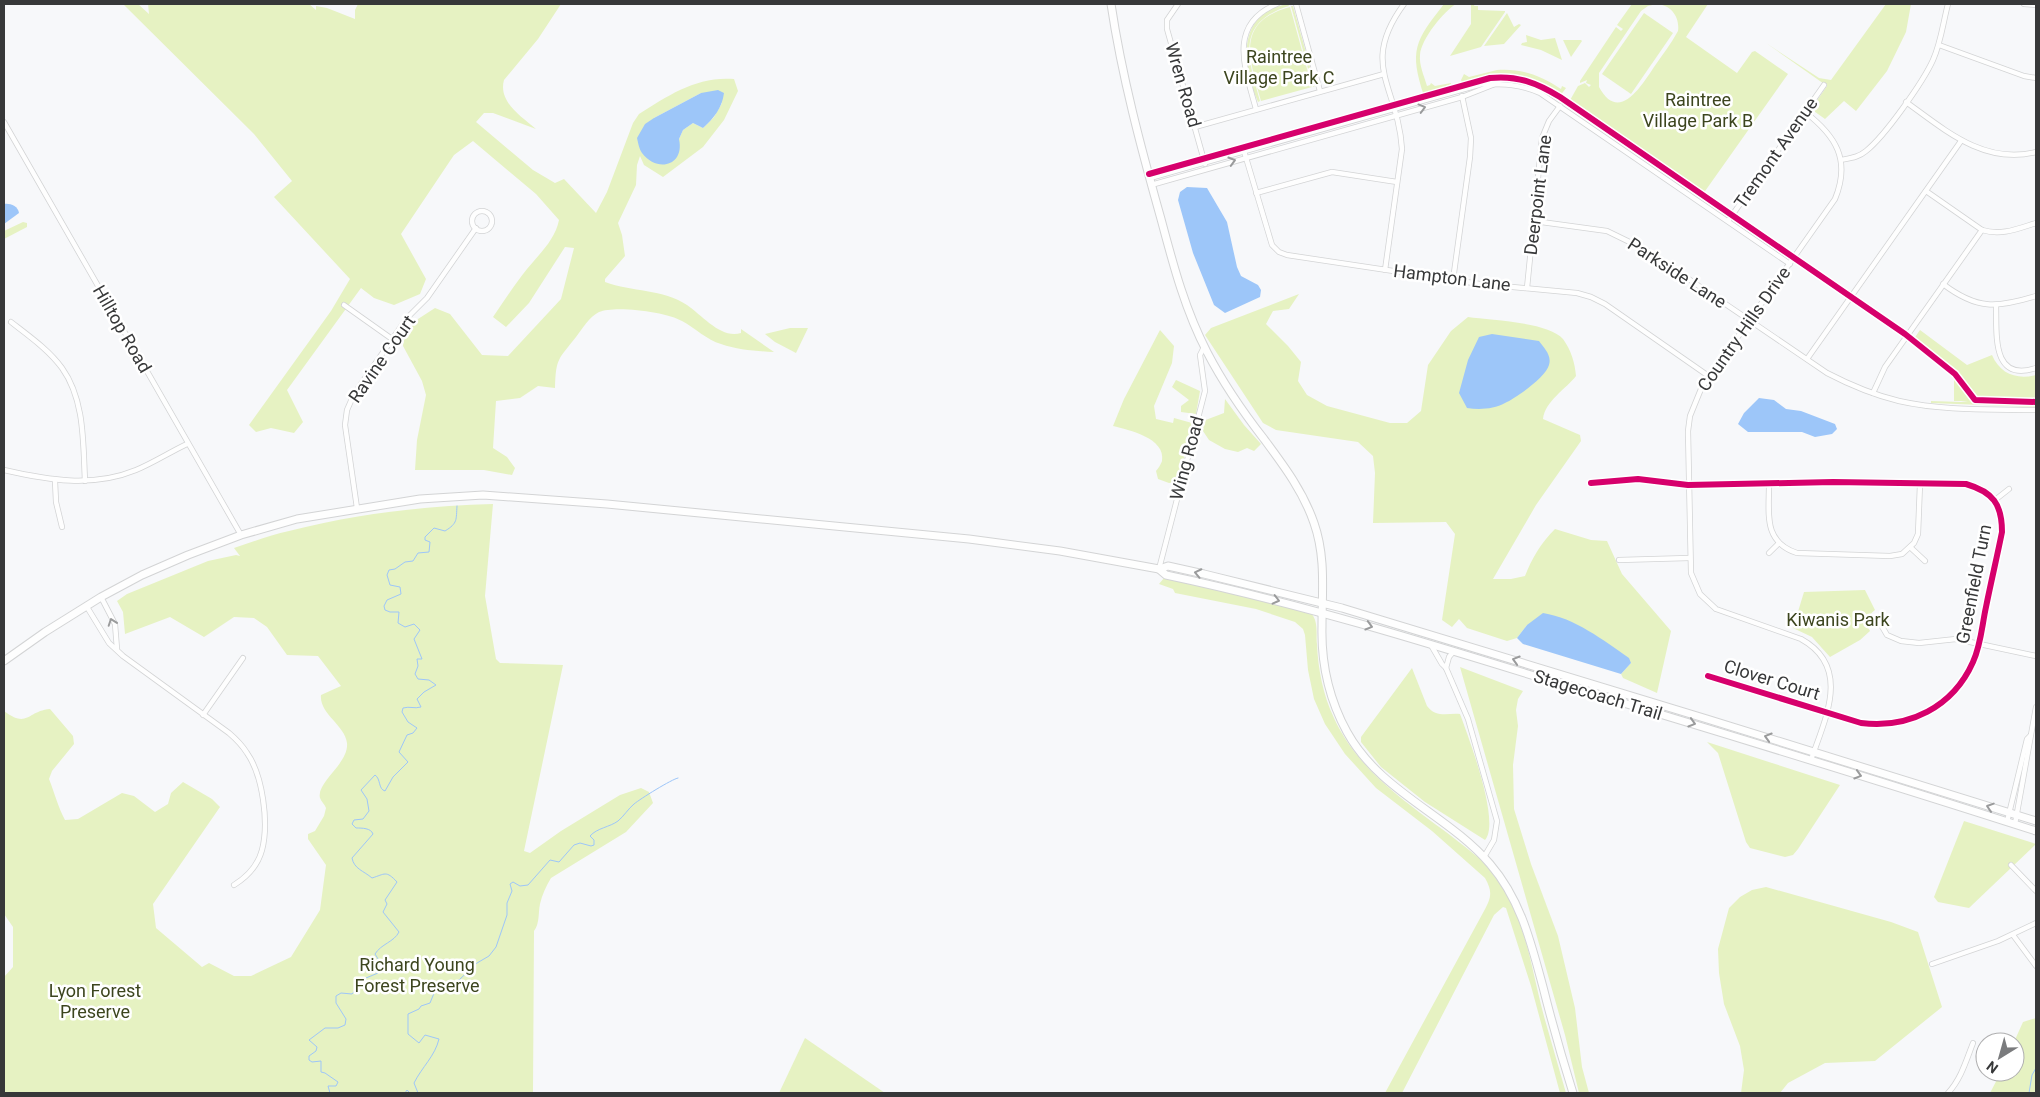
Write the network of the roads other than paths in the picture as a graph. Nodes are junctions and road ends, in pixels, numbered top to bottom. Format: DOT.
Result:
graph roads {
  1 [pos="1111,4"];
  2 [pos="1178,4"];
  3 [pos="1277,4"];
  4 [pos="1296,4"];
  5 [pos="1404,4"];
  6 [pos="1948,4"];
  7 [pos="2024,4"];
  8 [pos="2036,6"];
  9 [pos="1939,44"];
  10 [pos="1384,74"];
  11 [pos="2036,78"];
  12 [pos="1496,84"];
  13 [pos="1824,85"];
  14 [pos="1320,91"];
  15 [pos="1460,91"];
  16 [pos="1462,97"];
  17 [pos="1906,102"];
  18 [pos="1560,106"];
  19 [pos="1256,109"];
  20 [pos="1394,109"];
  21 [pos="1804,112"];
  22 [pos="1396,115"];
  23 [pos="4,122"];
  24 [pos="1194,127"];
  25 [pos="6,130"];
  26 [pos="1961,141"];
  27 [pos="1244,151"];
  28 [pos="2036,152"];
  29 [pos="1246,157"];
  30 [pos="1841,160"];
  31 [pos="1204,162"];
  32 [pos="1206,168"];
  33 [pos="1150,182"];
  34 [pos="1397,182"];
  35 [pos="1926,191"];
  36 [pos="1256,193"];
  37 [pos="1534,221"];
  38 [pos="1728,221"];
  39 [pos="2036,223"];
  40 [pos="476,228"];
  41 [pos="1982,230"];
  42 [pos="1790,264"];
  43 [pos="1385,270"];
  44 [pos="1453,280"];
  45 [pos="1944,284"];
  46 [pos="1527,288"];
  47 [pos="2036,296"];
  48 [pos="344,305"];
  49 [pos="1996,305"];
  50 [pos="1750,321"];
  51 [pos="10,322"];
  52 [pos="392,339"];
  53 [pos="1204,347"];
  54 [pos="1807,359"];
  55 [pos="2036,368"];
  56 [pos="1710,377"];
  57 [pos="1874,393"];
  58 [pos="2036,410"];
  59 [pos="187,444"];
  60 [pos="4,470"];
  61 [pos="56,481"];
  62 [pos="85,481"];
  63 [pos="1591,483"];
  64 [pos="1769,484"];
  65 [pos="1920,484"];
  66 [pos="1688,485"];
  67 [pos="2009,489"];
  68 [pos="1994,500"];
  69 [pos="358,508"];
  70 [pos="62,527"];
  71 [pos="240,535"];
  72 [pos="1779,544"];
  73 [pos="1910,548"];
  74 [pos="1769,553"];
  75 [pos="1689,558"];
  76 [pos="1619,560"];
  77 [pos="1924,561"];
  78 [pos="1159,569"];
  79 [pos="101,597"];
  80 [pos="1323,603"];
  81 [pos="87,607"];
  82 [pos="1322,613"];
  83 [pos="1880,623"];
  84 [pos="1431,644"];
  85 [pos="1979,644"];
  86 [pos="117,649"];
  87 [pos="1454,651"];
  88 [pos="2036,656"];
  89 [pos="243,658"];
  90 [pos="4,661"];
  91 [pos="1446,668"];
  92 [pos="1708,676"];
  93 [pos="2036,707"];
  94 [pos="1826,713"];
  95 [pos="203,715"];
  96 [pos="2030,736"];
  97 [pos="1814,751"];
  98 [pos="1811,760"];
  99 [pos="2009,813"];
  100 [pos="2018,816"];
  101 [pos="2036,821"];
  102 [pos="2007,822"];
  103 [pos="2016,824"];
  104 [pos="2036,831"];
  105 [pos="1484,856"];
  106 [pos="2011,864"];
  107 [pos="234,884"];
  108 [pos="2036,891"];
  109 [pos="2036,923"];
  110 [pos="2013,934"];
  111 [pos="1932,964"];
  112 [pos="2036,966"];
  113 [pos="1973,1043"];
  114 [pos="1573,1093"];
  115 [pos="1948,1093"];
  1 -- 33 [label="main road"];
  2 -- 24 [label="street, Wren Road"];
  3 -- 19 [label="street"];
  4 -- 14 [label="street"];
  5 -- 10 [label="street"];
  6 -- 9 [label="street"];
  7 -- 8 [label="street"];
  9 -- 11 [label="street"];
  9 -- 17 [label="street"];
  10 -- 14 [label="street"];
  10 -- 20 [label="street"];
  12 -- 15 [label="street"];
  12 -- 16 [label="street"];
  12 -- 18 [label="street"];
  13 -- 21 [label="street, Tremont Avenue"];
  14 -- 19 [label="street"];
  15 -- 16 [label="street"];
  15 -- 20 [label="street"];
  22 -- 16 [label="street, one-way"];
  16 -- 44 [label="street"];
  17 -- 26 [label="street"];
  17 -- 30 [label="street"];
  18 -- 37 [label="street, Deerpoint Lane"];
  18 -- 38 [label="street"];
  19 -- 24 [label="street"];
  20 -- 22 [label="street"];
  20 -- 27 [label="street"];
  21 -- 30 [label="street, Country Hills Drive"];
  21 -- 38 [label="street, Tremont Avenue"];
  22 -- 29 [label="street"];
  22 -- 34 [label="street"];
  23 -- 25 [label="street, Hilltop Road"];
  24 -- 31 [label="street, Wren Road"];
  25 -- 59 [label="street, Hilltop Road"];
  26 -- 28 [label="street"];
  26 -- 35 [label="street"];
  27 -- 29 [label="street, Hampton Lane"];
  27 -- 31 [label="street"];
  32 -- 29 [label="street, one-way"];
  29 -- 36 [label="street, Hampton Lane"];
  30 -- 42 [label="street, Country Hills Drive"];
  31 -- 32 [label="street, Wren Road"];
  31 -- 33 [label="street"];
  32 -- 33 [label="street"];
  33 -- 53 [label="main road"];
  34 -- 36 [label="street"];
  34 -- 43 [label="street"];
  35 -- 41 [label="street"];
  35 -- 54 [label="street"];
  36 -- 43 [label="street, Hampton Lane"];
  37 -- 46 [label="street, Deerpoint Lane"];
  37 -- 50 [label="street, Parkside Lane"];
  38 -- 42 [label="street"];
  39 -- 41 [label="street"];
  40 -- 40 [label="street, Ravine Court"];
  40 -- 52 [label="street, Ravine Court"];
  41 -- 45 [label="street"];
  42 -- 50 [label="street, Country Hills Drive"];
  43 -- 44 [label="street, Hampton Lane"];
  44 -- 46 [label="street, Hampton Lane"];
  45 -- 49 [label="street"];
  45 -- 57 [label="street"];
  46 -- 56 [label="street, Hampton Lane"];
  47 -- 49 [label="street"];
  48 -- 52 [label="street"];
  49 -- 55 [label="street"];
  50 -- 54 [label="street, Parkside Lane"];
  50 -- 56 [label="street, Country Hills Drive"];
  51 -- 62 [label="street"];
  52 -- 69 [label="street, Ravine Court"];
  53 -- 78 [label="street, Wing Road"];
  53 -- 80 [label="main road"];
  54 -- 57 [label="street, Parkside Lane"];
  56 -- 66 [label="street, Country Hills Drive"];
  57 -- 58 [label="street, Parkside Lane"];
  59 -- 62 [label="street"];
  59 -- 71 [label="street, Hilltop Road"];
  60 -- 61 [label="street"];
  61 -- 62 [label="street"];
  61 -- 70 [label="street"];
  63 -- 66 [label="street, Greenfield Turn"];
  64 -- 65 [label="street, Greenfield Turn"];
  64 -- 66 [label="street, Greenfield Turn"];
  64 -- 72 [label="street"];
  65 -- 68 [label="street, Greenfield Turn"];
  65 -- 73 [label="street"];
  66 -- 75 [label="street, Country Hills Drive"];
  67 -- 68 [label="street"];
  68 -- 85 [label="street, Greenfield Turn"];
  69 -- 71 [label="main road, Stagecoach Trail"];
  69 -- 78 [label="main road, Stagecoach Trail"];
  71 -- 79 [label="main road, Stagecoach Trail"];
  72 -- 73 [label="street"];
  72 -- 74 [label="street"];
  73 -- 77 [label="street"];
  75 -- 76 [label="street"];
  75 -- 94 [label="street, Country Hills Drive"];
  80 -- 78 [label="main road, Stagecoach Trail, one-way"];
  78 -- 82 [label="main road, Stagecoach Trail, one-way"];
  79 -- 81 [label="main road, Stagecoach Trail"];
  86 -- 79 [label="street, one-way"];
  80 -- 82 [label="main road"];
  97 -- 80 [label="main road, Stagecoach Trail, one-way"];
  81 -- 86 [label="street"];
  81 -- 90 [label="main road, Stagecoach Trail"];
  82 -- 84 [label="main road, Stagecoach Trail, one-way"];
  82 -- 105 [label="main road"];
  83 -- 85 [label="street"];
  84 -- 87 [label="main road, Stagecoach Trail"];
  84 -- 91 [label="street"];
  85 -- 88 [label="street"];
  85 -- 94 [label="street, Greenfield Turn"];
  86 -- 95 [label="street"];
  87 -- 91 [label="street"];
  87 -- 98 [label="main road, Stagecoach Trail, one-way"];
  89 -- 95 [label="street"];
  91 -- 105 [label="street"];
  92 -- 94 [label="street, Clover Court"];
  93 -- 96 [label="street"];
  94 -- 97 [label="street, Country Hills Drive"];
  95 -- 107 [label="street"];
  96 -- 99 [label="street"];
  96 -- 100 [label="street"];
  97 -- 98 [label="street, Country Hills Drive"];
  99 -- 97 [label="main road, Stagecoach Trail, one-way"];
  98 -- 102 [label="main road, Stagecoach Trail, one-way"];
  99 -- 100 [label="main road, Stagecoach Trail"];
  99 -- 102 [label="street"];
  100 -- 101 [label="main road, Stagecoach Trail"];
  100 -- 103 [label="street"];
  102 -- 103 [label="main road, Stagecoach Trail"];
  103 -- 104 [label="main road, Stagecoach Trail"];
  105 -- 114 [label="main road"];
  106 -- 108 [label="street"];
  109 -- 110 [label="street"];
  110 -- 111 [label="street"];
  110 -- 112 [label="street"];
  113 -- 115 [label="street"];
}
